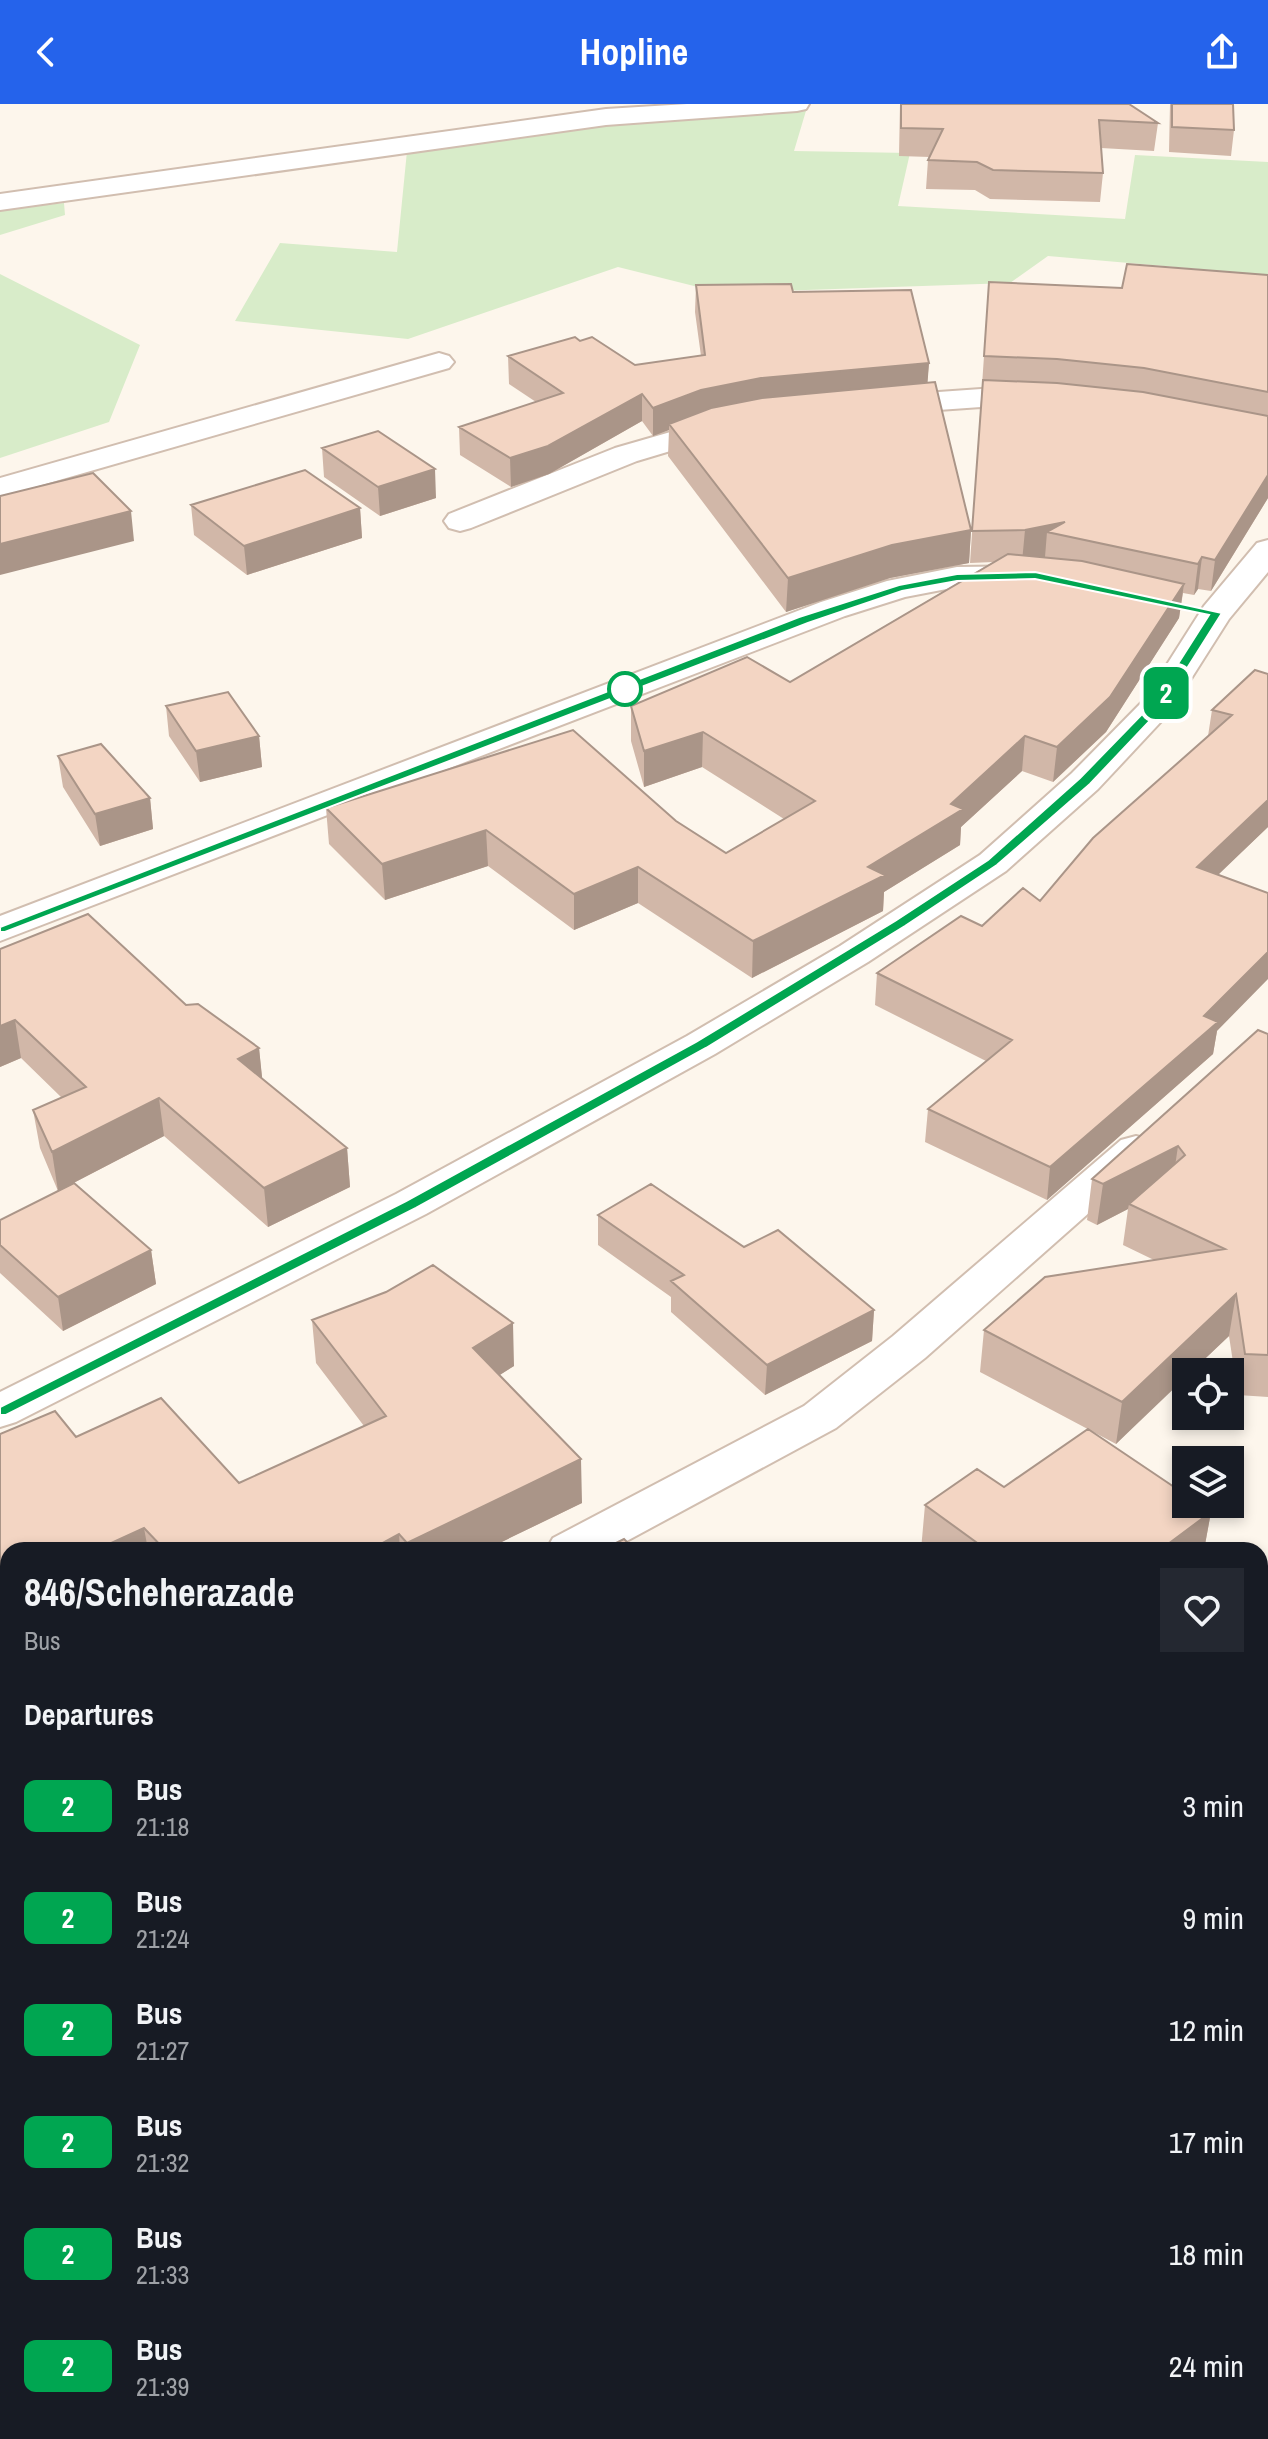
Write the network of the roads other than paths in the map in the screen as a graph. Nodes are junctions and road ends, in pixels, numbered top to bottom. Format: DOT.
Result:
graph roads {
  1 [pos="797,104"];
  2 [pos="0,202"];
  3 [pos="439,362"];
  4 [pos="1069,402"];
  5 [pos="850,408"];
  6 [pos="747,421"];
  7 [pos="0,488"];
  8 [pos="460,521"];
  9 [pos="1268,550"];
  10 [pos="1065,582"];
  11 [pos="1210,607"];
  12 [pos="1268,611"];
  13 [pos="0,929"];
  14 [pos="1167,1123"];
  15 [pos="0,1411"];
  16 [pos="585,1542"];
  1 -- 2 [label="street"];
  3 -- 7 [label="street"];
  4 -- 5 [label="street"];
  6 -- 8 [label="street"];
  9 -- 11 [label="street"];
  10 -- 13 [label="street"];
  11 -- 12 [label="street"];
  11 -- 15 [label="street"];
  14 -- 16 [label="street"];
}
